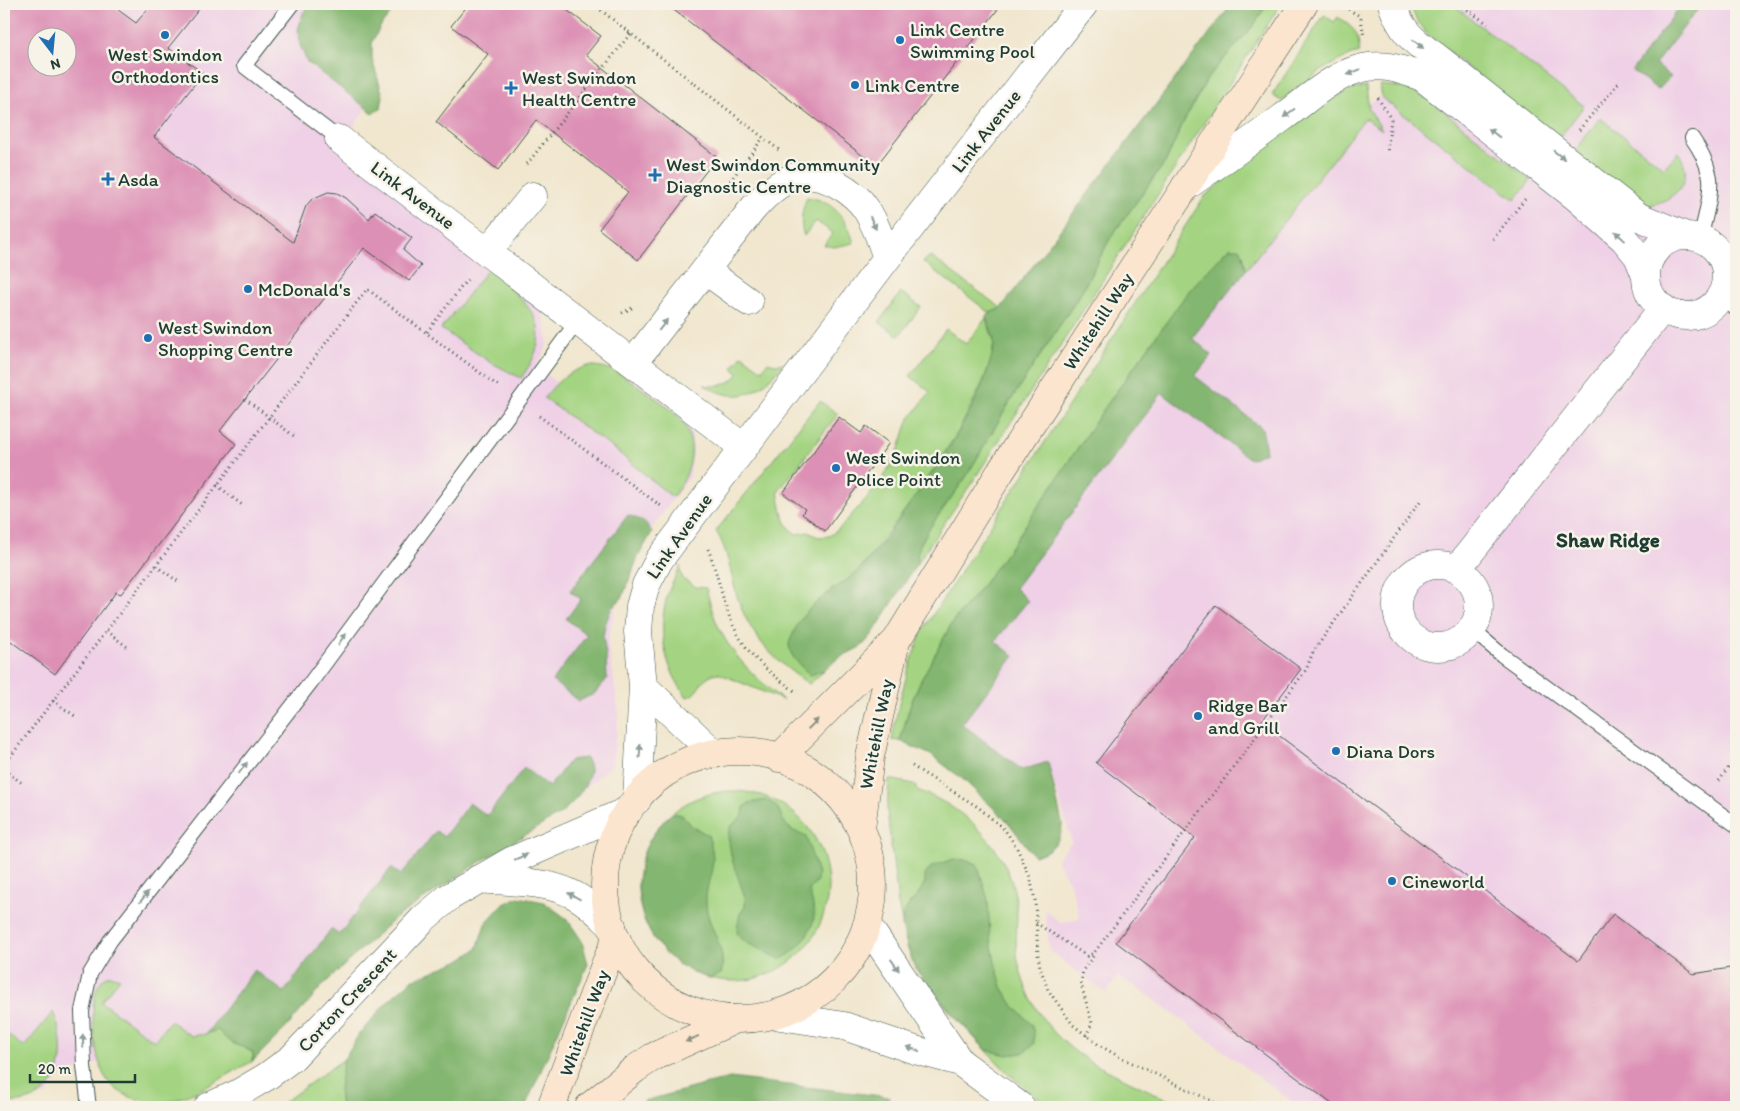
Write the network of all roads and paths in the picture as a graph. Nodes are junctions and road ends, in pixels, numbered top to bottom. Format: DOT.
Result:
graph roads {
  1 [pos="292,4"];
  2 [pos="592,4"];
  3 [pos="1084,4"];
  4 [pos="1304,4"];
  5 [pos="1392,4"];
  6 [pos="1459,4"];
  7 [pos="1488,24"];
  8 [pos="631,33"];
  9 [pos="763,138"];
  10 [pos="1692,138"];
  11 [pos="339,139"];
  12 [pos="811,175"];
  13 [pos="1184,188"];
  14 [pos="722,192"];
  15 [pos="533,196"];
  16 [pos="1693,237"];
  17 [pos="487,252"];
  18 [pos="887,258"];
  19 [pos="705,270"];
  20 [pos="1646,276"];
  21 [pos="367,289"];
  22 [pos="639,301"];
  23 [pos="749,302"];
  24 [pos="1728,303"];
  25 [pos="1663,308"];
  26 [pos="615,313"];
  27 [pos="577,322"];
  28 [pos="427,332"];
  29 [pos="633,364"];
  30 [pos="245,399"];
  31 [pos="269,417"];
  32 [pos="294,436"];
  33 [pos="743,447"];
  34 [pos="217,485"];
  35 [pos="1421,500"];
  36 [pos="242,505"];
  37 [pos="685,524"];
  38 [pos="156,566"];
  39 [pos="1457,569"];
  40 [pos="179,582"];
  41 [pos="1471,629"];
  42 [pos="106,631"];
  43 [pos="896,641"];
  44 [pos="130,649"];
  45 [pos="643,686"];
  46 [pos="796,692"];
  47 [pos="53,701"];
  48 [pos="75,716"];
  49 [pos="715,754"];
  50 [pos="778,758"];
  51 [pos="4,765"];
  52 [pos="912,766"];
  53 [pos="4,770"];
  54 [pos="22,783"];
  55 [pos="633,805"];
  56 [pos="1736,825"];
  57 [pos="861,829"];
  58 [pos="478,880"];
  59 [pos="1036,922"];
  60 [pos="867,924"];
  61 [pos="614,933"];
  62 [pos="1094,953"];
  63 [pos="774,1015"];
  64 [pos="736,1019"];
  65 [pos="1086,1036"];
  66 [pos="960,1062"];
  67 [pos="89,1107"];
  68 [pos="208,1107"];
  69 [pos="551,1107"];
  70 [pos="590,1107"];
  71 [pos="1020,1107"];
  72 [pos="1224,1107"];
  1 -- 11 [label="lane"];
  2 -- 8 [label="path"];
  3 -- 18 [label="street, Link Avenue"];
  4 -- 13 [label="main road, Whitehill Way"];
  5 -- 16 [label="street, one-way"];
  6 -- 7 [label="path"];
  8 -- 9 [label="path"];
  8 -- 15 [label="path"];
  9 -- 12 [label="path"];
  9 -- 14 [label="path"];
  10 -- 16 [label="lane"];
  11 -- 17 [label="street, Link Avenue"];
  12 -- 18 [label="street, one-way"];
  12 -- 19 [label="street"];
  20 -- 13 [label="street, one-way"];
  13 -- 43 [label="main road, Whitehill Way"];
  15 -- 17 [label="street"];
  16 -- 20 [label="street"];
  16 -- 24 [label="street"];
  17 -- 27 [label="street, Link Avenue"];
  17 -- 28 [label="path"];
  18 -- 33 [label="street, Link Avenue"];
  19 -- 23 [label="street"];
  29 -- 19 [label="street, one-way"];
  20 -- 25 [label="street"];
  21 -- 31 [label="path"];
  22 -- 26 [label="path"];
  24 -- 25 [label="street"];
  25 -- 39 [label="street"];
  27 -- 29 [label="street, Link Avenue"];
  67 -- 27 [label="lane, one-way"];
  29 -- 33 [label="street, Link Avenue"];
  30 -- 31 [label="path"];
  31 -- 32 [label="path"];
  31 -- 34 [label="path"];
  33 -- 37 [label="street, Link Avenue"];
  34 -- 36 [label="path"];
  34 -- 38 [label="path"];
  35 -- 62 [label="path"];
  37 -- 45 [label="street, Link Avenue"];
  37 -- 46 [label="path"];
  38 -- 40 [label="path"];
  38 -- 42 [label="path"];
  39 -- 41 [label="street"];
  39 -- 41 [label="street"];
  41 -- 56 [label="lane"];
  42 -- 44 [label="path"];
  42 -- 47 [label="path"];
  50 -- 43 [label="main road, Whitehill Way, one-way"];
  43 -- 57 [label="main road, Whitehill Way"];
  45 -- 49 [label="street"];
  55 -- 45 [label="street, Link Avenue, one-way"];
  47 -- 48 [label="path"];
  47 -- 51 [label="path"];
  49 -- 50 [label="main road"];
  49 -- 55 [label="main road"];
  50 -- 57 [label="main road"];
  52 -- 59 [label="path"];
  53 -- 54 [label="path"];
  58 -- 55 [label="street, Corton Crescent, one-way"];
  55 -- 61 [label="main road"];
  57 -- 60 [label="main road"];
  61 -- 58 [label="street, one-way"];
  58 -- 68 [label="street, Corton Crescent"];
  59 -- 62 [label="path"];
  59 -- 65 [label="path"];
  60 -- 63 [label="main road"];
  60 -- 66 [label="street, one-way"];
  61 -- 64 [label="main road"];
  61 -- 69 [label="main road, Whitehill Way"];
  62 -- 65 [label="path"];
  63 -- 64 [label="main road"];
  66 -- 63 [label="street, one-way"];
  64 -- 70 [label="main road, one-way"];
  65 -- 72 [label="path"];
  66 -- 71 [label="street"];
}
